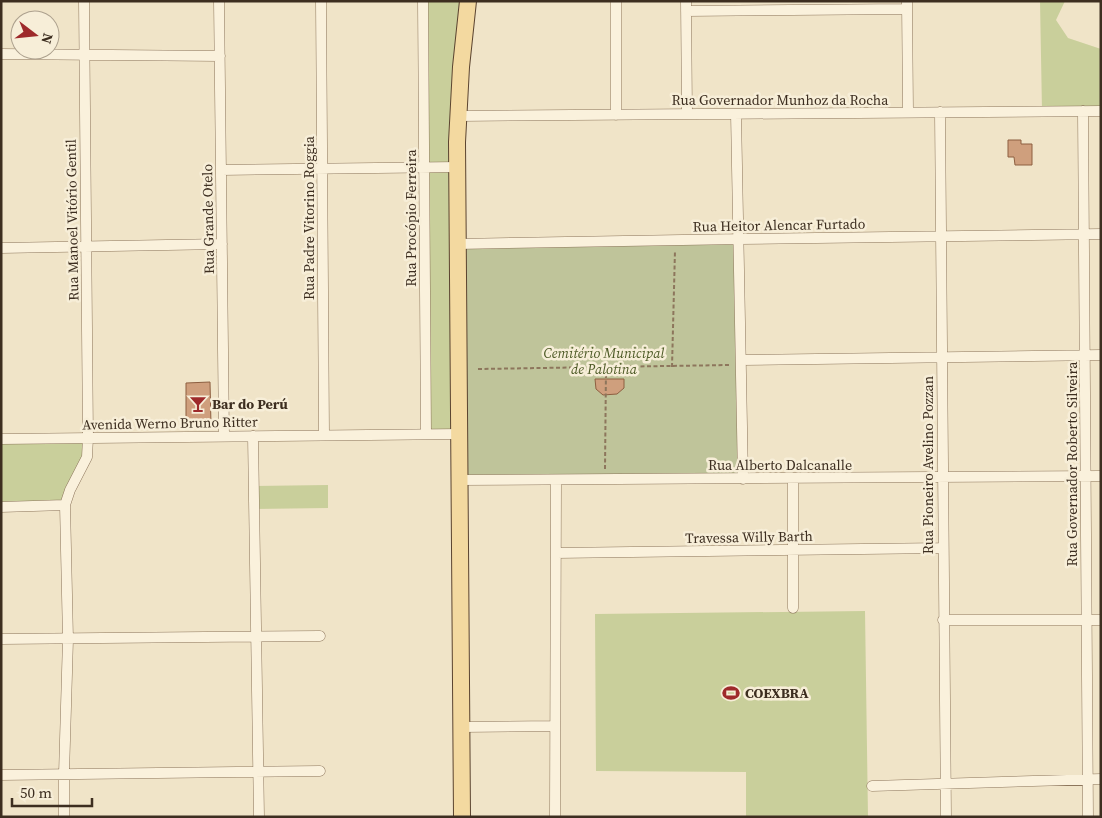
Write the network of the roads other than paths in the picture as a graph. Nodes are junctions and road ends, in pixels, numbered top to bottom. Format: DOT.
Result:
graph roads {
  1 [pos="84,1"];
  2 [pos="219,1"];
  3 [pos="321,1"];
  4 [pos="423,1"];
  5 [pos="468,1"];
  6 [pos="616,1"];
  7 [pos="907,5"];
  8 [pos="686,6"];
  9 [pos="1,54"];
  10 [pos="84,56"];
  11 [pos="220,56"];
  12 [pos="1083,111"];
  13 [pos="1101,111"];
  14 [pos="908,112"];
  15 [pos="940,112"];
  16 [pos="687,114"];
  17 [pos="736,114"];
  18 [pos="616,115"];
  19 [pos="459,116"];
  20 [pos="424,167"];
  21 [pos="458,167"];
  22 [pos="322,169"];
  23 [pos="221,170"];
  24 [pos="1084,234"];
  25 [pos="1101,234"];
  26 [pos="940,236"];
  27 [pos="740,239"];
  28 [pos="222,244"];
  29 [pos="457,244"];
  30 [pos="86,247"];
  31 [pos="1,248"];
  32 [pos="1084,355"];
  33 [pos="1101,355"];
  34 [pos="941,357"];
  35 [pos="742,360"];
  36 [pos="426,434"];
  37 [pos="460,434"];
  38 [pos="324,435"];
  39 [pos="224,436"];
  40 [pos="253,436"];
  41 [pos="88,438"];
  42 [pos="1,439"];
  43 [pos="1085,476"];
  44 [pos="1101,476"];
  45 [pos="942,477"];
  46 [pos="744,479"];
  47 [pos="793,479"];
  48 [pos="460,480"];
  49 [pos="556,480"];
  50 [pos="65,505"];
  51 [pos="1,507"];
  52 [pos="942,548"];
  53 [pos="793,550"];
  54 [pos="556,553"];
  55 [pos="793,608"];
  56 [pos="943,620"];
  57 [pos="1086,620"];
  58 [pos="1101,620"];
  59 [pos="320,636"];
  60 [pos="256,638"];
  61 [pos="1,639"];
  62 [pos="68,639"];
  63 [pos="555,726"];
  64 [pos="462,727"];
  65 [pos="320,771"];
  66 [pos="258,772"];
  67 [pos="64,774"];
  68 [pos="1,775"];
  69 [pos="1088,779"];
  70 [pos="1101,779"];
  71 [pos="945,783"];
  72 [pos="872,786"];
  73 [pos="64,817"];
  74 [pos="258,817"];
  75 [pos="462,817"];
  76 [pos="555,817"];
  77 [pos="946,817"];
  78 [pos="1088,817"];
  1 -- 10 [label="street, Rua Manoel Vitório Gentil"];
  2 -- 11 [label="street, Rua Grande Otelo"];
  3 -- 22 [label="street, Rua Padre Vitorino Roggia"];
  4 -- 20 [label="street, Rua Procópio Ferreira"];
  5 -- 19 [label="main road"];
  6 -- 18 [label="street"];
  7 -- 8 [label="street"];
  7 -- 14 [label="street"];
  8 -- 16 [label="street"];
  9 -- 10 [label="street"];
  10 -- 11 [label="street"];
  10 -- 30 [label="street, Rua Manoel Vitório Gentil"];
  11 -- 23 [label="street, Rua Grande Otelo"];
  12 -- 13 [label="street, Rua Governador Munhoz da Rocha"];
  12 -- 15 [label="street, Rua Governador Munhoz da Rocha"];
  12 -- 24 [label="street, Rua Governador Roberto Silveira"];
  14 -- 15 [label="street, Rua Governador Munhoz da Rocha"];
  14 -- 17 [label="street, Rua Governador Munhoz da Rocha"];
  15 -- 26 [label="street, Rua Pioneiro Avelino Pozzan"];
  16 -- 17 [label="street, Rua Governador Munhoz da Rocha"];
  16 -- 18 [label="street, Rua Governador Munhoz da Rocha"];
  17 -- 27 [label="street"];
  18 -- 19 [label="street, Rua Governador Munhoz da Rocha"];
  19 -- 21 [label="main road"];
  20 -- 21 [label="street"];
  20 -- 22 [label="street"];
  20 -- 36 [label="street, Rua Procópio Ferreira"];
  21 -- 29 [label="main road"];
  22 -- 23 [label="street"];
  22 -- 38 [label="street, Rua Padre Vitorino Roggia"];
  23 -- 28 [label="street, Rua Grande Otelo"];
  24 -- 25 [label="street, Rua Heitor Alencar Furtado"];
  24 -- 26 [label="street, Rua Heitor Alencar Furtado"];
  24 -- 32 [label="street, Rua Governador Roberto Silveira"];
  26 -- 27 [label="street, Rua Heitor Alencar Furtado"];
  26 -- 34 [label="street, Rua Pioneiro Avelino Pozzan"];
  27 -- 29 [label="street, Rua Heitor Alencar Furtado"];
  27 -- 35 [label="street"];
  28 -- 30 [label="street"];
  28 -- 39 [label="street, Rua Grande Otelo"];
  29 -- 37 [label="main road"];
  30 -- 31 [label="street"];
  30 -- 41 [label="street, Rua Manoel Vitório Gentil"];
  32 -- 33 [label="street"];
  32 -- 34 [label="street"];
  32 -- 43 [label="street, Rua Governador Roberto Silveira"];
  34 -- 35 [label="street"];
  34 -- 45 [label="street, Rua Pioneiro Avelino Pozzan"];
  35 -- 46 [label="street"];
  36 -- 37 [label="street, Avenida Werno Bruno Ritter"];
  36 -- 38 [label="street, Avenida Werno Bruno Ritter"];
  37 -- 48 [label="main road"];
  38 -- 40 [label="street, Avenida Werno Bruno Ritter"];
  39 -- 40 [label="street, Avenida Werno Bruno Ritter"];
  39 -- 41 [label="street, Avenida Werno Bruno Ritter"];
  40 -- 60 [label="street"];
  41 -- 42 [label="street, Avenida Werno Bruno Ritter"];
  41 -- 50 [label="street, Rua Manoel Vitório Gentil"];
  43 -- 44 [label="street, Rua Alberto Dalcanalle"];
  43 -- 45 [label="street, Rua Alberto Dalcanalle"];
  43 -- 57 [label="street, Rua Governador Roberto Silveira"];
  45 -- 47 [label="street, Rua Alberto Dalcanalle"];
  45 -- 52 [label="street, Rua Pioneiro Avelino Pozzan"];
  46 -- 47 [label="street, Rua Alberto Dalcanalle"];
  46 -- 49 [label="street, Rua Alberto Dalcanalle"];
  47 -- 53 [label="street"];
  48 -- 49 [label="street, Rua Alberto Dalcanalle"];
  48 -- 64 [label="main road"];
  49 -- 54 [label="street"];
  50 -- 51 [label="street"];
  50 -- 62 [label="street"];
  52 -- 53 [label="street, Travessa Willy Barth"];
  52 -- 56 [label="street, Rua Pioneiro Avelino Pozzan"];
  53 -- 54 [label="street, Travessa Willy Barth"];
  53 -- 55 [label="street"];
  54 -- 63 [label="street"];
  56 -- 57 [label="street"];
  56 -- 71 [label="street, Rua Pioneiro Avelino Pozzan"];
  57 -- 58 [label="street"];
  57 -- 69 [label="street, Rua Governador Roberto Silveira"];
  59 -- 60 [label="street"];
  60 -- 62 [label="street"];
  60 -- 66 [label="street"];
  61 -- 62 [label="street"];
  62 -- 67 [label="street"];
  63 -- 64 [label="street"];
  63 -- 76 [label="street"];
  64 -- 75 [label="main road"];
  65 -- 66 [label="street"];
  66 -- 67 [label="street"];
  66 -- 74 [label="street"];
  67 -- 68 [label="street"];
  67 -- 73 [label="street"];
  69 -- 70 [label="street"];
  69 -- 71 [label="street"];
  69 -- 78 [label="street, Rua Governador Roberto Silveira"];
  71 -- 72 [label="street"];
  71 -- 77 [label="street, Rua Pioneiro Avelino Pozzan"];
}
